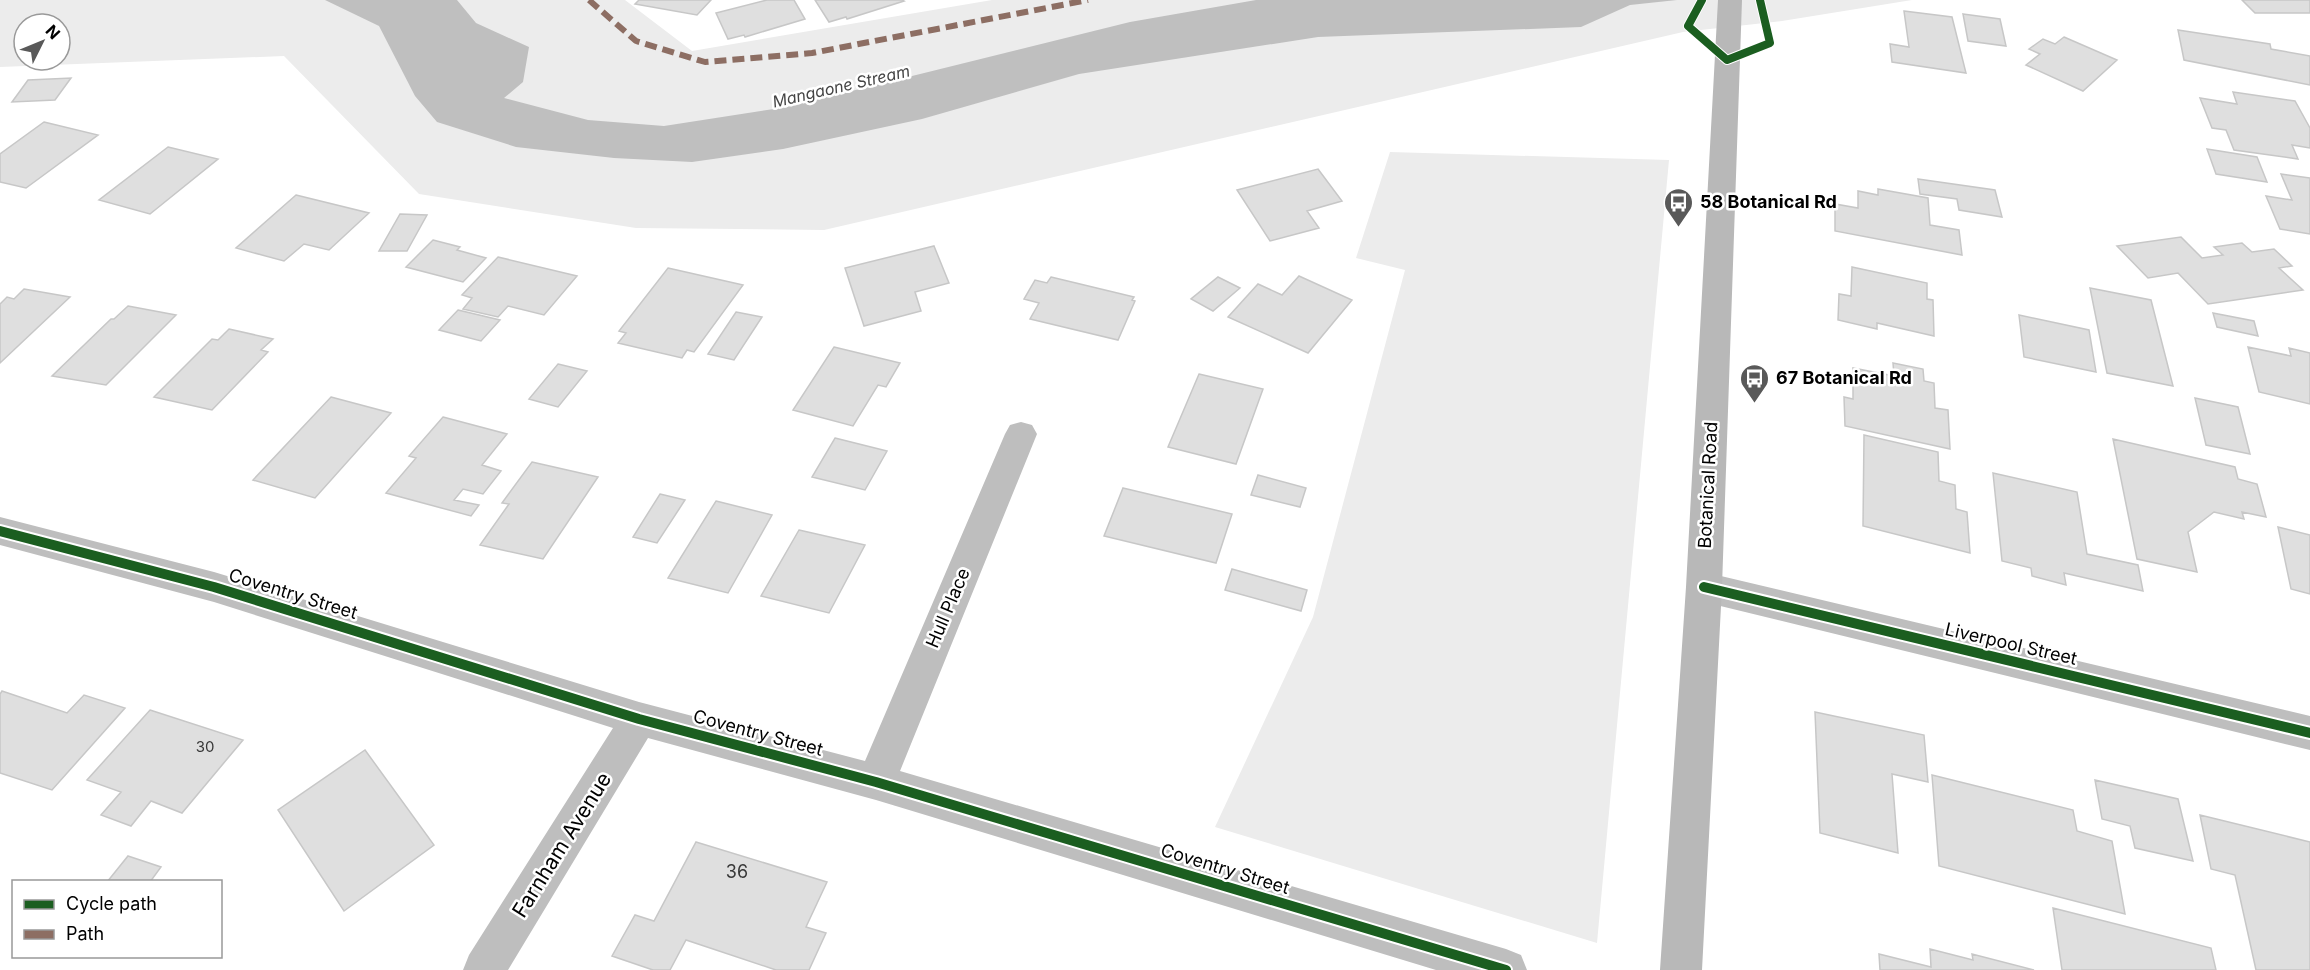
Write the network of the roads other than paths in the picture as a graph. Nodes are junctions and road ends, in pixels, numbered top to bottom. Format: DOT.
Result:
graph roads {
  1 [pos="1730,0"];
  2 [pos="1021,434"];
  3 [pos="0,531"];
  4 [pos="1704,587"];
  5 [pos="639,719"];
  6 [pos="2310,733"];
  7 [pos="876,782"];
  8 [pos="484,970"];
  9 [pos="1506,970"];
  10 [pos="1681,970"];
  1 -- 4 [label="main road, Botanical Road"];
  2 -- 7 [label="street, Hull Place"];
  3 -- 5 [label="street, Coventry Street"];
  4 -- 6 [label="street, Liverpool Street"];
  4 -- 10 [label="main road, Botanical Road"];
  5 -- 7 [label="street, Coventry Street"];
  5 -- 8 [label="street, Farnham Avenue"];
  7 -- 9 [label="street, Coventry Street"];
}
